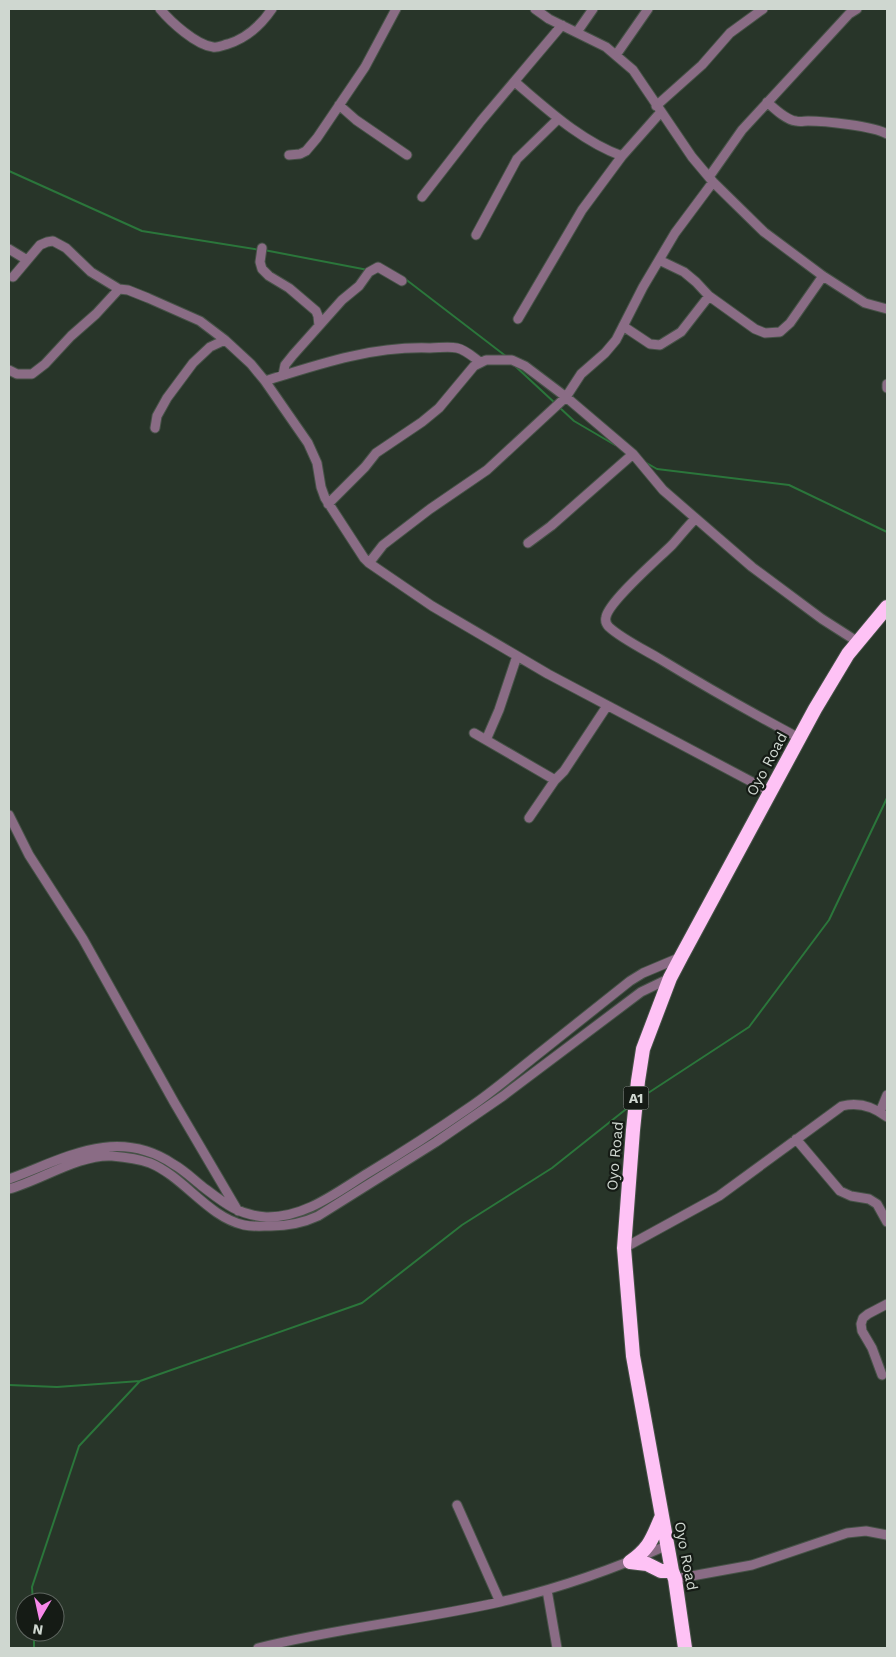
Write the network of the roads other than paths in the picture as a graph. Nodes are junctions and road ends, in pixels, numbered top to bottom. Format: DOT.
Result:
graph roads {
  1 [pos="160,9"];
  2 [pos="272,9"];
  3 [pos="396,9"];
  4 [pos="535,9"];
  5 [pos="593,9"];
  6 [pos="648,9"];
  7 [pos="763,9"];
  8 [pos="857,9"];
  9 [pos="562,25"];
  10 [pos="577,32"];
  11 [pos="616,55"];
  12 [pos="515,82"];
  13 [pos="767,102"];
  14 [pos="339,105"];
  15 [pos="658,109"];
  16 [pos="558,119"];
  17 [pos="887,134"];
  18 [pos="289,155"];
  19 [pos="407,155"];
  20 [pos="622,156"];
  21 [pos="711,180"];
  22 [pos="422,197"];
  23 [pos="476,235"];
  24 [pos="262,248"];
  25 [pos="9,249"];
  26 [pos="27,260"];
  27 [pos="659,260"];
  28 [pos="822,276"];
  29 [pos="13,277"];
  30 [pos="402,281"];
  31 [pos="119,289"];
  32 [pos="709,296"];
  33 [pos="887,309"];
  34 [pos="518,318"];
  35 [pos="319,326"];
  36 [pos="623,326"];
  37 [pos="225,340"];
  38 [pos="480,362"];
  39 [pos="9,370"];
  40 [pos="283,375"];
  41 [pos="265,381"];
  42 [pos="887,384"];
  43 [pos="887,388"];
  44 [pos="561,403"];
  45 [pos="155,428"];
  46 [pos="633,454"];
  47 [pos="328,504"];
  48 [pos="695,519"];
  49 [pos="528,543"];
  50 [pos="368,563"];
  51 [pos="887,607"];
  52 [pos="858,642"];
  53 [pos="517,656"];
  54 [pos="607,706"];
  55 [pos="474,733"];
  56 [pos="799,738"];
  57 [pos="486,740"];
  58 [pos="556,780"];
  59 [pos="771,792"];
  60 [pos="9,815"];
  61 [pos="529,818"];
  62 [pos="681,957"];
  63 [pos="670,978"];
  64 [pos="887,1095"];
  65 [pos="883,1115"];
  66 [pos="796,1139"];
  67 [pos="9,1179"];
  68 [pos="9,1189"];
  69 [pos="239,1212"];
  70 [pos="887,1222"];
  71 [pos="244,1225"];
  72 [pos="624,1248"];
  73 [pos="887,1304"];
  74 [pos="882,1375"];
  75 [pos="457,1505"];
  76 [pos="662,1516"];
  77 [pos="887,1535"];
  78 [pos="668,1545"];
  79 [pos="630,1562"];
  80 [pos="673,1575"];
  81 [pos="546,1590"];
  82 [pos="500,1602"];
  83 [pos="271,1647"];
  84 [pos="258,1648"];
  85 [pos="557,1648"];
  86 [pos="685,1648"];
  1 -- 2 [label="street"];
  3 -- 14 [label="street"];
  4 -- 9 [label="street"];
  5 -- 10 [label="street"];
  6 -- 11 [label="street"];
  7 -- 15 [label="street"];
  8 -- 13 [label="street"];
  9 -- 10 [label="street"];
  9 -- 12 [label="street"];
  10 -- 11 [label="street"];
  11 -- 15 [label="street"];
  12 -- 16 [label="street"];
  12 -- 22 [label="street"];
  13 -- 17 [label="street"];
  13 -- 21 [label="street"];
  14 -- 18 [label="street"];
  14 -- 19 [label="street"];
  15 -- 20 [label="street"];
  15 -- 21 [label="street"];
  16 -- 20 [label="street"];
  16 -- 23 [label="street"];
  20 -- 34 [label="street"];
  21 -- 27 [label="street"];
  21 -- 28 [label="street"];
  24 -- 35 [label="street"];
  25 -- 26 [label="street"];
  26 -- 29 [label="street"];
  26 -- 31 [label="street"];
  27 -- 32 [label="street"];
  27 -- 36 [label="street"];
  28 -- 32 [label="street"];
  28 -- 33 [label="street"];
  30 -- 35 [label="street"];
  31 -- 37 [label="street"];
  31 -- 39 [label="street"];
  32 -- 36 [label="street"];
  35 -- 40 [label="street"];
  36 -- 44 [label="street"];
  37 -- 41 [label="street"];
  37 -- 45 [label="street"];
  38 -- 40 [label="street"];
  38 -- 44 [label="street"];
  38 -- 47 [label="street"];
  40 -- 41 [label="street"];
  41 -- 47 [label="street"];
  42 -- 43 [label="street"];
  44 -- 46 [label="street"];
  44 -- 50 [label="street"];
  46 -- 48 [label="street"];
  46 -- 49 [label="street"];
  47 -- 50 [label="street"];
  48 -- 52 [label="street"];
  48 -- 56 [label="street"];
  50 -- 53 [label="street"];
  51 -- 52 [label="highway, Oyo Road / A1"];
  52 -- 56 [label="highway, Oyo Road / A1"];
  53 -- 54 [label="street"];
  53 -- 57 [label="street"];
  54 -- 58 [label="street"];
  54 -- 59 [label="street"];
  55 -- 57 [label="street"];
  56 -- 59 [label="highway, Oyo Road / A1"];
  57 -- 58 [label="street"];
  58 -- 61 [label="street"];
  59 -- 62 [label="highway, Oyo Road / A1"];
  60 -- 69 [label="street"];
  62 -- 63 [label="highway, Oyo Road / A1"];
  62 -- 69 [label="street"];
  63 -- 71 [label="street"];
  63 -- 72 [label="highway, Oyo Road / A1"];
  64 -- 65 [label="street"];
  65 -- 66 [label="street"];
  66 -- 70 [label="street"];
  66 -- 72 [label="street"];
  67 -- 69 [label="street"];
  68 -- 71 [label="street"];
  69 -- 71 [label="street"];
  72 -- 76 [label="highway, Oyo Road / A1"];
  73 -- 74 [label="street"];
  75 -- 82 [label="street"];
  76 -- 78 [label="highway, Oyo Road / A1"];
  76 -- 79 [label="highway"];
  77 -- 80 [label="street"];
  78 -- 79 [label="street"];
  78 -- 80 [label="highway, Oyo Road / A1"];
  79 -- 80 [label="highway"];
  79 -- 81 [label="street"];
  80 -- 86 [label="highway, Oyo Road / A1"];
  81 -- 82 [label="street"];
  81 -- 85 [label="street"];
  82 -- 83 [label="street"];
  83 -- 84 [label="street"];
}
